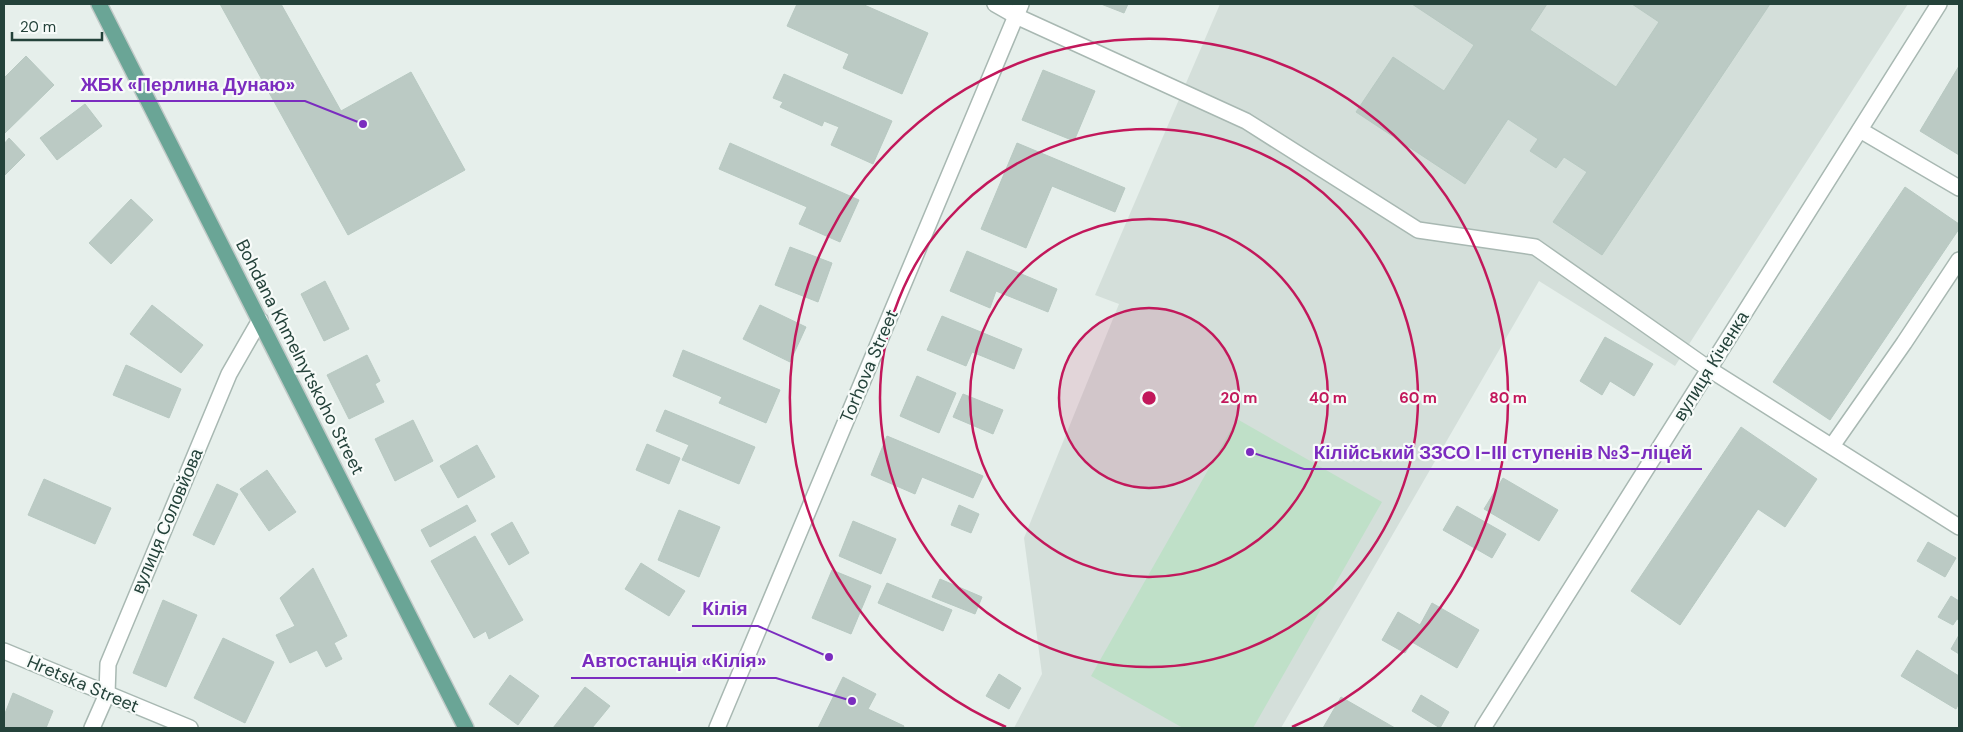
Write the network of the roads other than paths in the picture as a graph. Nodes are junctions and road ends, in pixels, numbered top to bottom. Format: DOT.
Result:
graph roads {
  1 [pos="98,4"];
  2 [pos="995,4"];
  3 [pos="1939,4"];
  4 [pos="1019,10"];
  5 [pos="1860,130"];
  6 [pos="1959,188"];
  7 [pos="1959,260"];
  8 [pos="260,320"];
  9 [pos="1709,368"];
  10 [pos="1832,446"];
  11 [pos="1959,527"];
  12 [pos="4,650"];
  13 [pos="107,694"];
  14 [pos="92,728"];
  15 [pos="190,728"];
  16 [pos="466,728"];
  17 [pos="717,728"];
  18 [pos="1483,728"];
  1 -- 8 [label="main road, Bohdana Khmelnytskoho Street"];
  2 -- 4 [label="street"];
  3 -- 5 [label="street, вулиця Кіченка"];
  4 -- 9 [label="street"];
  4 -- 17 [label="street, Torhova Street"];
  5 -- 6 [label="street"];
  5 -- 9 [label="street, вулиця Кіченка"];
  7 -- 10 [label="street"];
  8 -- 13 [label="street, вулиця Соловйова"];
  8 -- 16 [label="main road, Bohdana Khmelnytskoho Street"];
  9 -- 10 [label="street"];
  9 -- 18 [label="street, вулиця Кіченка"];
  10 -- 11 [label="street"];
  12 -- 13 [label="street, Hretska Street"];
  13 -- 14 [label="street, вулиця Соловйова"];
  13 -- 15 [label="street, Hretska Street"];
}
